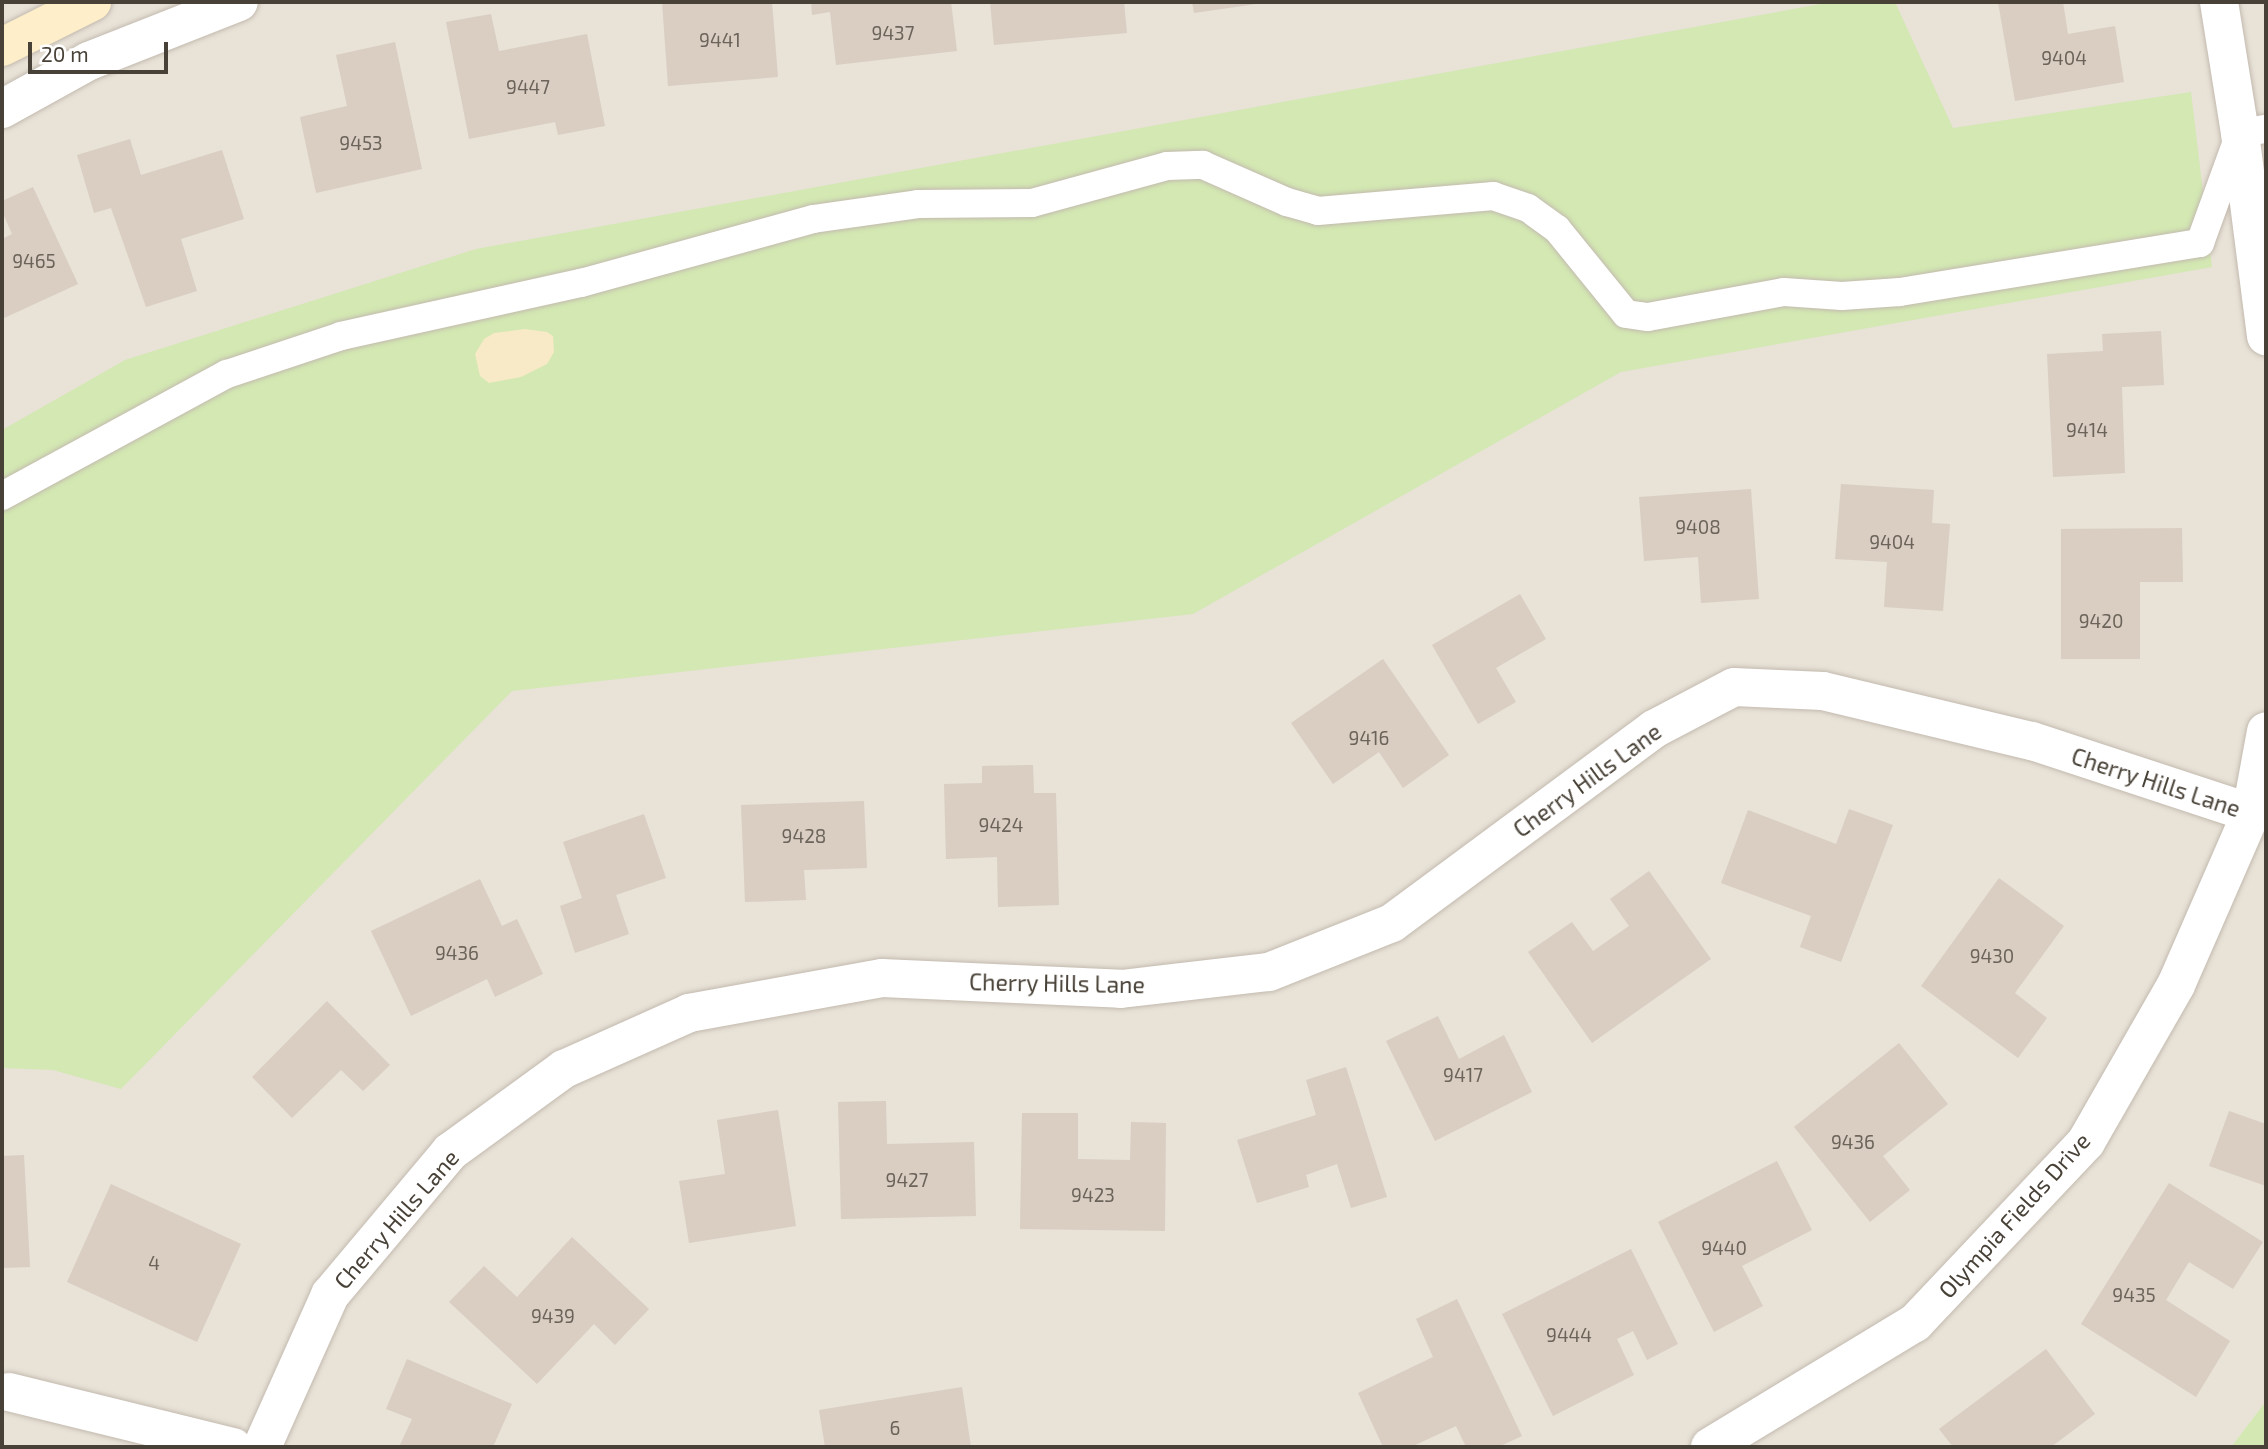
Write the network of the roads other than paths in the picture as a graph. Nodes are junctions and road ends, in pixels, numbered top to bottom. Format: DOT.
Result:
graph roads {
  1 [pos="92,2"];
  2 [pos="239,2"];
  3 [pos="2219,2"];
  4 [pos="2,47"];
  5 [pos="2,108"];
  6 [pos="2253,131"];
  7 [pos="2266,335"];
  8 [pos="2,496"];
  9 [pos="2266,731"];
  10 [pos="2251,813"];
  11 [pos="9,1392"];
  12 [pos="233,1447"];
  13 [pos="262,1447"];
  14 [pos="1710,1447"];
  1 -- 4 [label="main road"];
  2 -- 5 [label="street"];
  3 -- 6 [label="street"];
  6 -- 7 [label="street"];
  6 -- 8 [label="lane"];
  9 -- 10 [label="street, Olympia Fields Drive"];
  10 -- 13 [label="street, Cherry Hills Lane"];
  10 -- 14 [label="street, Olympia Fields Drive"];
  11 -- 12 [label="street"];
}
